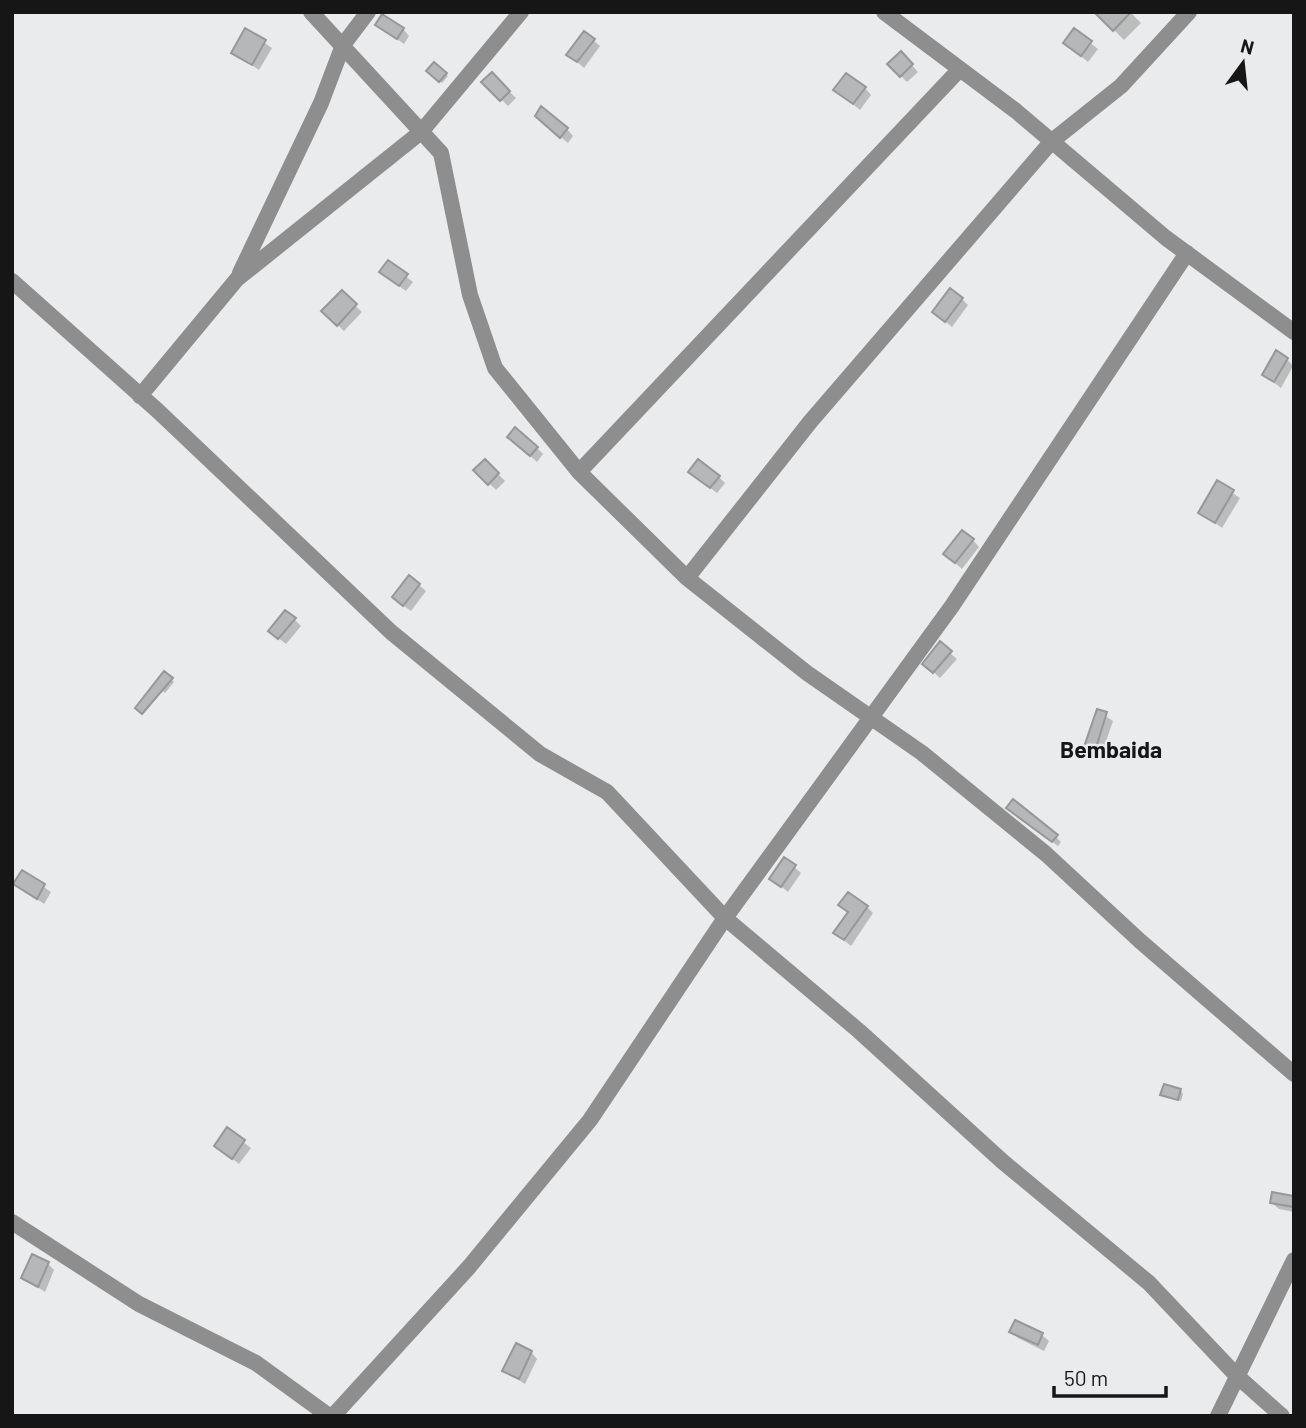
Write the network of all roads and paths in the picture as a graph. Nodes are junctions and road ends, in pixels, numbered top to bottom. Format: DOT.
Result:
graph roads {
  1 [pos="311,12"];
  2 [pos="368,12"];
  3 [pos="521,12"];
  4 [pos="884,12"];
  5 [pos="1189,12"];
  6 [pos="343,45"];
  7 [pos="960,69"];
  8 [pos="421,132"];
  9 [pos="1052,141"];
  10 [pos="1187,253"];
  11 [pos="237,279"];
  12 [pos="12,281"];
  13 [pos="1294,332"];
  14 [pos="140,396"];
  15 [pos="579,472"];
  16 [pos="687,578"];
  17 [pos="871,718"];
  18 [pos="725,918"];
  19 [pos="1294,1074"];
  20 [pos="12,1222"];
  21 [pos="1294,1260"];
  22 [pos="1237,1376"];
  23 [pos="331,1416"];
  24 [pos="1218,1416"];
  25 [pos="1282,1416"];
  1 -- 6 [label="street"];
  2 -- 6 [label="street"];
  3 -- 8 [label="street"];
  4 -- 7 [label="street"];
  5 -- 9 [label="street"];
  6 -- 8 [label="street"];
  6 -- 11 [label="street"];
  7 -- 9 [label="street"];
  7 -- 15 [label="street"];
  8 -- 11 [label="street"];
  8 -- 15 [label="street"];
  9 -- 10 [label="street"];
  9 -- 16 [label="street"];
  10 -- 13 [label="street"];
  10 -- 17 [label="street"];
  11 -- 14 [label="street"];
  12 -- 14 [label="street"];
  14 -- 18 [label="street"];
  15 -- 16 [label="street"];
  16 -- 17 [label="street"];
  17 -- 18 [label="street"];
  17 -- 19 [label="street"];
  18 -- 22 [label="street"];
  18 -- 23 [label="street"];
  20 -- 23 [label="street"];
  21 -- 22 [label="street"];
  22 -- 24 [label="street"];
  22 -- 25 [label="street"];
}
